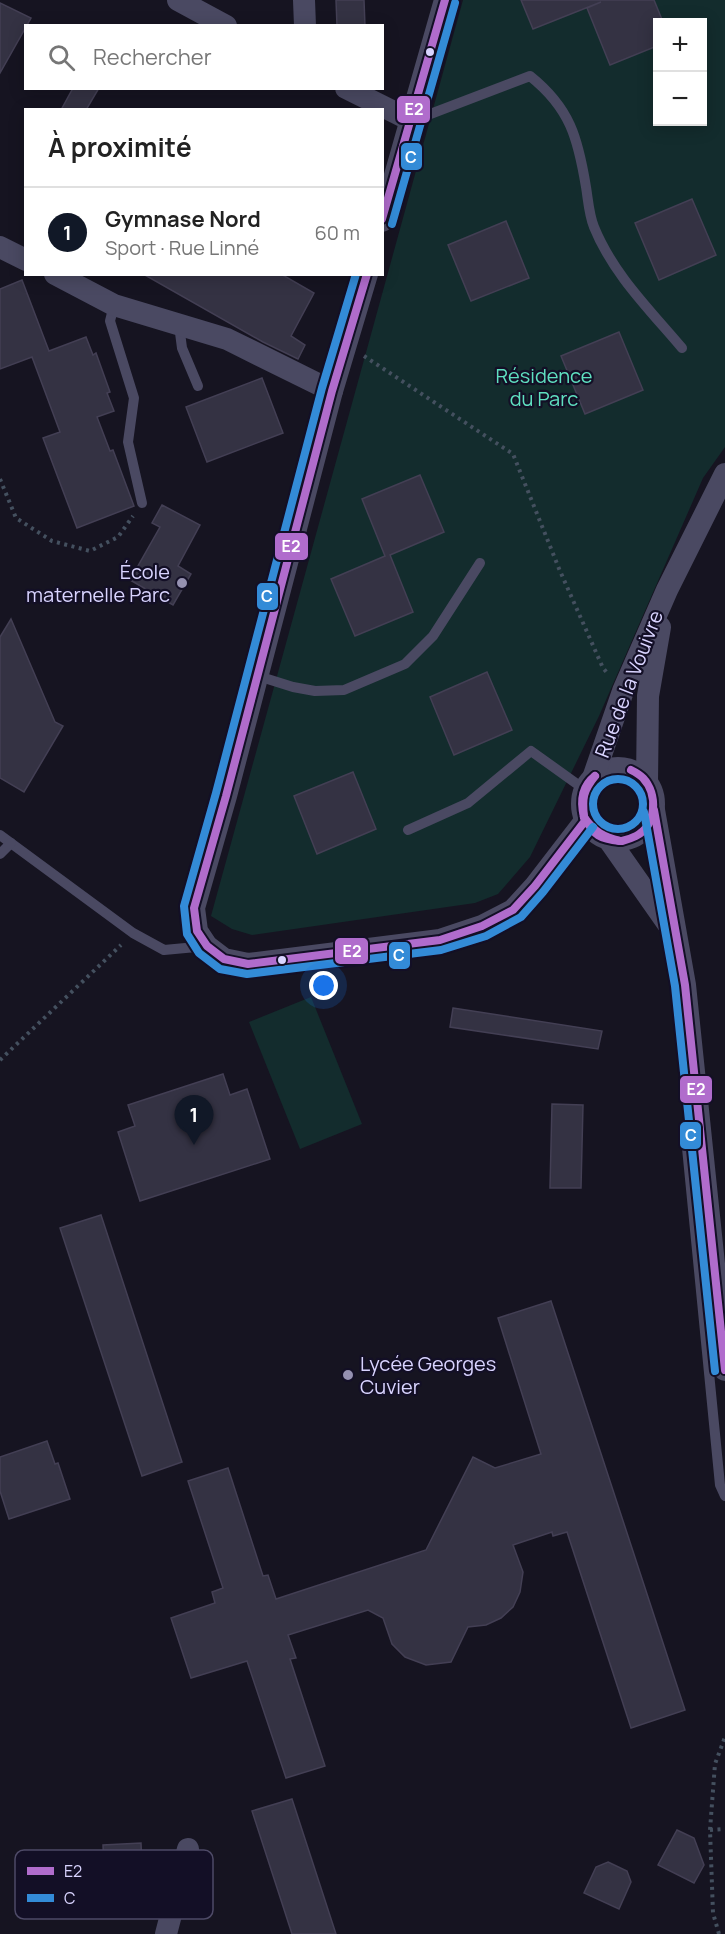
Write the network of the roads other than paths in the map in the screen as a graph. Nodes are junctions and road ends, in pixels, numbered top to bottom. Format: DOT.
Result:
graph roads {
  1 [pos="178,0"];
  2 [pos="304,0"];
  3 [pos="445,0"];
  4 [pos="222,24"];
  5 [pos="305,24"];
  6 [pos="350,90"];
  7 [pos="412,121"];
  8 [pos="384,214"];
  9 [pos="0,247"];
  10 [pos="24,259"];
  11 [pos="59,276"];
  12 [pos="366,276"];
  13 [pos="114,305"];
  14 [pos="179,325"];
  15 [pos="682,348"];
  16 [pos="198,386"];
  17 [pos="332,391"];
  18 [pos="725,474"];
  19 [pos="142,503"];
  20 [pos="480,563"];
  21 [pos="667,590"];
  22 [pos="258,676"];
  23 [pos="648,783"];
  24 [pos="588,784"];
  25 [pos="654,810"];
  26 [pos="585,821"];
  27 [pos="408,830"];
  28 [pos="0,835"];
  29 [pos="609,840"];
  30 [pos="11,843"];
  31 [pos="0,854"];
  32 [pos="678,941"];
  33 [pos="207,946"];
  34 [pos="695,1085"];
  35 [pos="725,1370"];
  36 [pos="725,1496"];
  37 [pos="170,1919"];
  38 [pos="166,1934"];
  1 -- 4 [label="street"];
  2 -- 5 [label="street"];
  3 -- 7 [label="street"];
  6 -- 7 [label="street"];
  7 -- 8 [label="street"];
  7 -- 15 [label="lane"];
  9 -- 10 [label="street"];
  11 -- 13 [label="street"];
  12 -- 17 [label="street"];
  13 -- 14 [label="street"];
  13 -- 19 [label="lane"];
  14 -- 16 [label="lane"];
  14 -- 17 [label="street"];
  17 -- 22 [label="street"];
  18 -- 21 [label="street, Rue de la Vouivre"];
  20 -- 22 [label="lane"];
  21 -- 23 [label="street, Rue de la Vouivre"];
  21 -- 24 [label="street, Rue de la Vouivre"];
  22 -- 33 [label="street"];
  23 -- 24 [label="street"];
  23 -- 25 [label="street"];
  24 -- 26 [label="street"];
  24 -- 27 [label="lane"];
  25 -- 29 [label="street"];
  25 -- 32 [label="street"];
  26 -- 29 [label="street"];
  26 -- 33 [label="street"];
  28 -- 30 [label="lane"];
  29 -- 32 [label="street"];
  30 -- 31 [label="lane"];
  30 -- 33 [label="lane"];
  32 -- 34 [label="street"];
  34 -- 35 [label="street"];
  34 -- 36 [label="lane"];
  37 -- 38 [label="street"];
}
